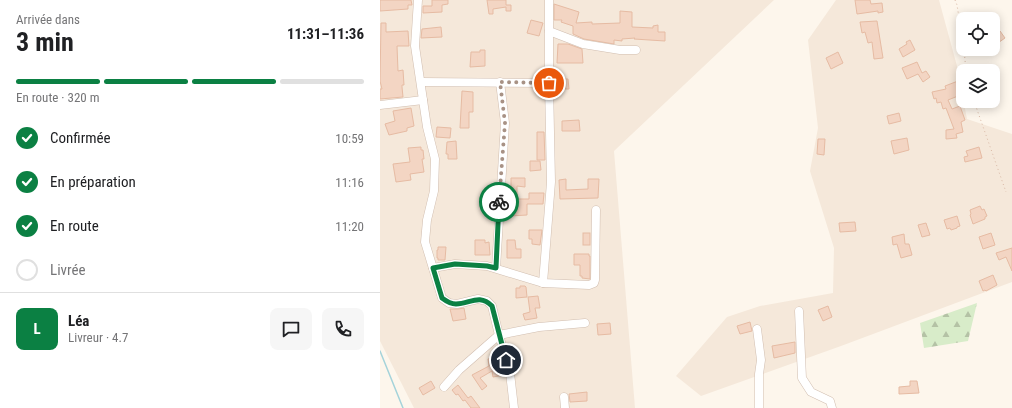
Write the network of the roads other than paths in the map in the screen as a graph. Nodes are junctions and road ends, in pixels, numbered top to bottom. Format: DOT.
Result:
graph roads {
  1 [pos="418,0"];
  2 [pos="549,0"];
  3 [pos="549,31"];
  4 [pos="636,50"];
  5 [pos="421,82"];
  6 [pos="500,82"];
  7 [pos="549,83"];
  8 [pos="423,100"];
  9 [pos="380,104"];
  10 [pos="596,210"];
  11 [pos="433,268"];
  12 [pos="496,268"];
  13 [pos="543,283"];
  14 [pos="799,311"];
  15 [pos="585,323"];
  16 [pos="757,329"];
  17 [pos="499,335"];
  18 [pos="444,387"];
  19 [pos="564,397"];
  20 [pos="514,408"];
  21 [pos="565,408"];
  22 [pos="759,408"];
  23 [pos="832,408"];
  1 -- 5 [label="street"];
  2 -- 3 [label="street"];
  3 -- 4 [label="street"];
  3 -- 7 [label="street"];
  5 -- 6 [label="street"];
  5 -- 8 [label="street"];
  6 -- 7 [label="street"];
  6 -- 12 [label="street"];
  7 -- 13 [label="street"];
  8 -- 9 [label="street"];
  8 -- 11 [label="street"];
  10 -- 13 [label="street"];
  11 -- 12 [label="street"];
  11 -- 17 [label="street"];
  12 -- 13 [label="street"];
  14 -- 23 [label="street"];
  15 -- 17 [label="street"];
  16 -- 22 [label="street"];
  17 -- 18 [label="street"];
  17 -- 20 [label="street"];
  19 -- 21 [label="street"];
}
